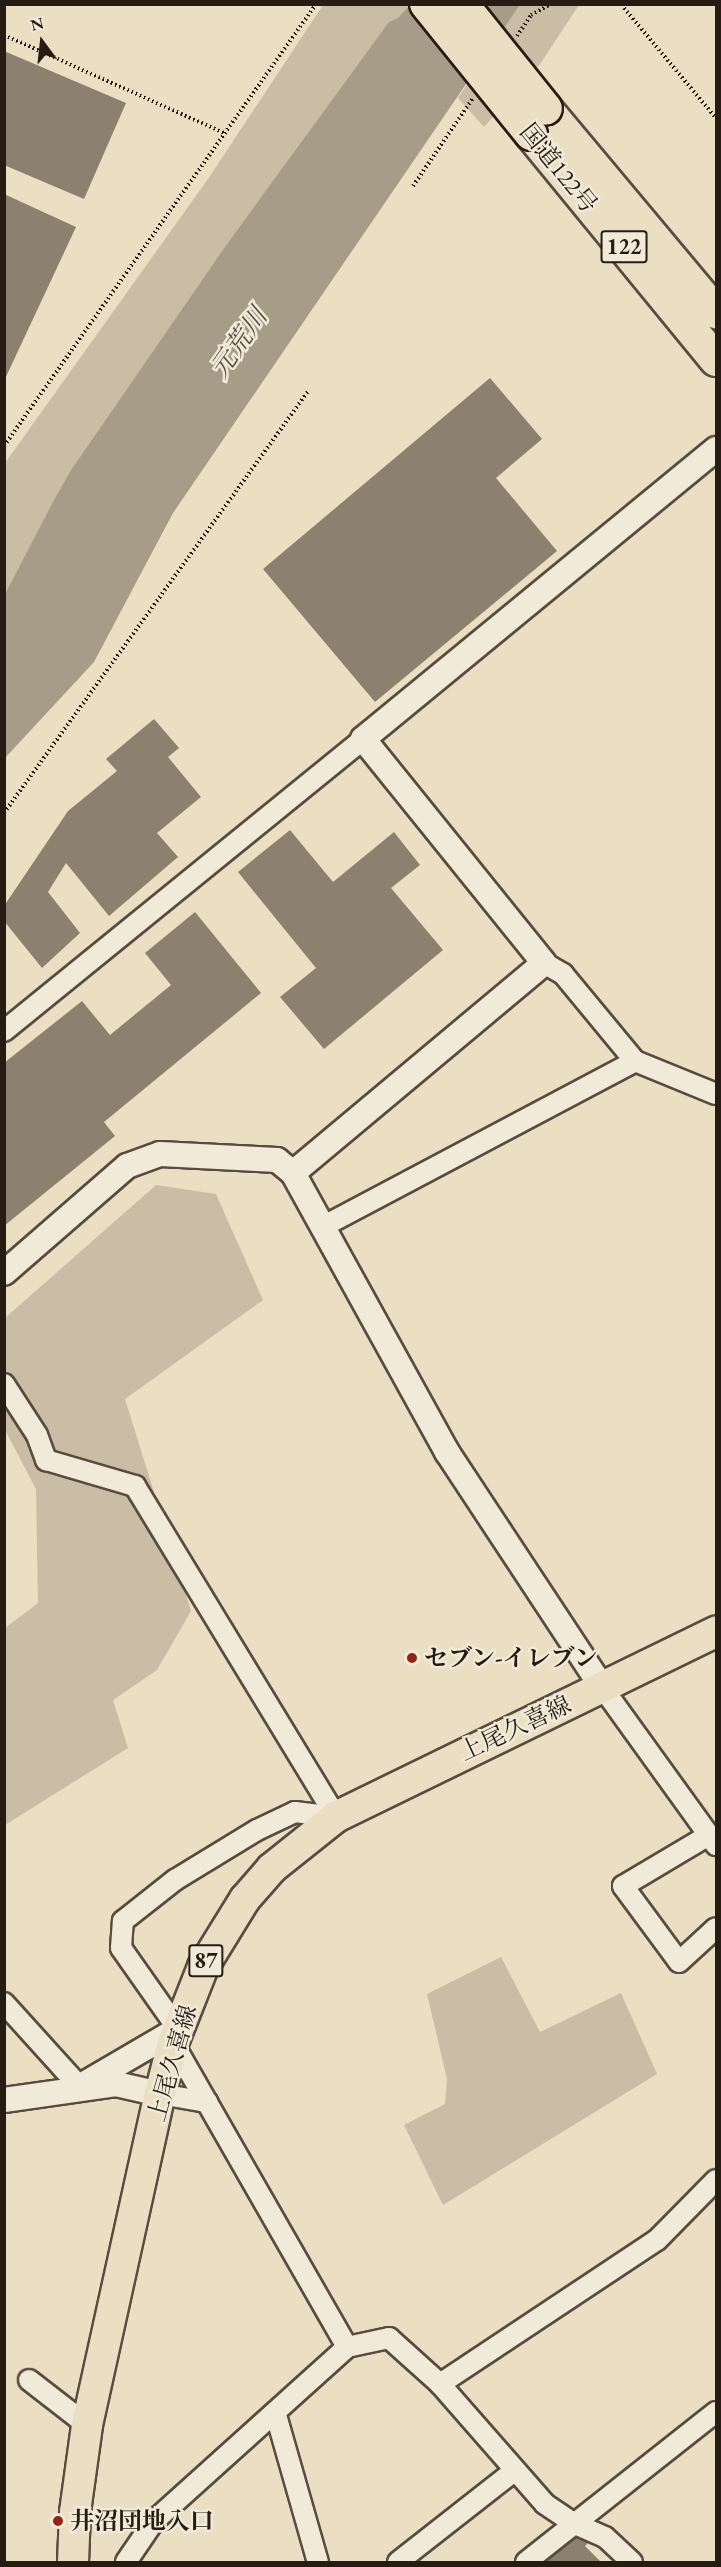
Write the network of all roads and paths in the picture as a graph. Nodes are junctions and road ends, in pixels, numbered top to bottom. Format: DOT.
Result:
graph roads {
  1 [pos="316,4"];
  2 [pos="426,4"];
  3 [pos="462,4"];
  4 [pos="624,8"];
  5 [pos="4,35"];
  6 [pos="717,118"];
  7 [pos="539,122"];
  8 [pos="224,133"];
  9 [pos="717,312"];
  10 [pos="717,360"];
  11 [pos="309,390"];
  12 [pos="4,446"];
  13 [pos="717,449"];
  14 [pos="363,739"];
  15 [pos="4,813"];
  16 [pos="544,963"];
  17 [pos="4,1031"];
  18 [pos="635,1061"];
  19 [pos="717,1094"];
  20 [pos="293,1173"];
  21 [pos="322,1227"];
  22 [pos="4,1273"];
  23 [pos="4,1384"];
  24 [pos="717,1632"];
  25 [pos="602,1687"];
  26 [pos="336,1817"];
  27 [pos="713,1840"];
  28 [pos="717,1928"];
  29 [pos="4,2003"];
  30 [pos="176,2036"];
  31 [pos="80,2087"];
  32 [pos="160,2094"];
  33 [pos="4,2100"];
  34 [pos="207,2102"];
  35 [pos="717,2180"];
  36 [pos="347,2347"];
  37 [pos="29,2380"];
  38 [pos="440,2384"];
  39 [pos="717,2412"];
  40 [pos="276,2415"];
  41 [pos="87,2425"];
  42 [pos="513,2471"];
  43 [pos="573,2523"];
  44 [pos="73,2562"];
  45 [pos="126,2562"];
  46 [pos="318,2562"];
  47 [pos="398,2562"];
  48 [pos="526,2562"];
  49 [pos="632,2562"];
  1 -- 8 [label="path"];
  2 -- 7 [label="highway, 国道122号 / 122, bridge"];
  3 -- 7 [label="highway, 国道122号 / 122, bridge"];
  4 -- 6 [label="path"];
  5 -- 8 [label="path"];
  7 -- 9 [label="highway, 国道122号 / 122"];
  7 -- 10 [label="highway, 国道122号 / 122"];
  8 -- 12 [label="path"];
  11 -- 15 [label="path"];
  13 -- 14 [label="street"];
  14 -- 16 [label="street"];
  14 -- 17 [label="street"];
  16 -- 18 [label="street"];
  16 -- 20 [label="street"];
  18 -- 19 [label="street"];
  18 -- 21 [label="street"];
  20 -- 21 [label="street"];
  20 -- 22 [label="street"];
  21 -- 25 [label="street"];
  23 -- 26 [label="street"];
  24 -- 25 [label="main road, 上尾久喜線 / 87"];
  25 -- 26 [label="main road, 上尾久喜線 / 87"];
  25 -- 27 [label="street"];
  26 -- 30 [label="main road, 上尾久喜線 / 87"];
  26 -- 30 [label="street"];
  27 -- 28 [label="street"];
  29 -- 31 [label="street"];
  30 -- 31 [label="street"];
  30 -- 32 [label="main road, 上尾久喜線 / 87"];
  30 -- 34 [label="street"];
  31 -- 32 [label="street"];
  31 -- 33 [label="street"];
  32 -- 34 [label="street"];
  32 -- 41 [label="main road, 上尾久喜線 / 87"];
  34 -- 36 [label="street"];
  35 -- 38 [label="street"];
  36 -- 38 [label="street"];
  36 -- 40 [label="street"];
  37 -- 41 [label="street"];
  38 -- 42 [label="street"];
  39 -- 43 [label="street"];
  40 -- 45 [label="street"];
  40 -- 46 [label="street"];
  41 -- 44 [label="main road, 上尾久喜線 / 87"];
  42 -- 43 [label="street"];
  42 -- 47 [label="street"];
  43 -- 48 [label="street"];
  43 -- 49 [label="street"];
}
